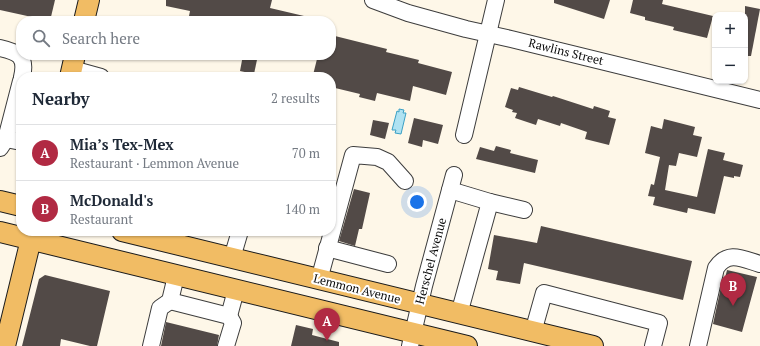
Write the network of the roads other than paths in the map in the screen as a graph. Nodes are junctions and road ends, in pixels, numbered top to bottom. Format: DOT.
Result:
graph roads {
  1 [pos="89,0"];
  2 [pos="373,0"];
  3 [pos="496,0"];
  4 [pos="85,16"];
  5 [pos="488,34"];
  6 [pos="0,48"];
  7 [pos="16,53"];
  8 [pos="21,60"];
  9 [pos="72,67"];
  10 [pos="24,72"];
  11 [pos="86,72"];
  12 [pos="16,95"];
  13 [pos="760,100"];
  14 [pos="5,119"];
  15 [pos="464,135"];
  16 [pos="9,143"];
  17 [pos="405,181"];
  18 [pos="0,201"];
  19 [pos="490,202"];
  20 [pos="16,205"];
  21 [pos="524,210"];
  22 [pos="336,216"];
  23 [pos="0,232"];
  24 [pos="16,234"];
  25 [pos="32,236"];
  26 [pos="36,236"];
  27 [pos="147,236"];
  28 [pos="239,236"];
  29 [pos="330,236"];
  30 [pos="327,248"];
  31 [pos="232,258"];
  32 [pos="388,264"];
  33 [pos="760,264"];
  34 [pos="176,276"];
  35 [pos="319,280"];
  36 [pos="236,290"];
  37 [pos="170,301"];
  38 [pos="419,304"];
  39 [pos="459,314"];
  40 [pos="229,316"];
  41 [pos="5,325"];
  42 [pos="533,332"];
  43 [pos="411,339"];
  44 [pos="5,346"];
  45 [pos="151,346"];
  46 [pos="226,346"];
  47 [pos="467,346"];
  48 [pos="593,346"];
  49 [pos="653,346"];
  50 [pos="698,346"];
  1 -- 4 [label="main road"];
  2 -- 5 [label="street, Rawlins Street"];
  3 -- 5 [label="street"];
  5 -- 13 [label="street, Rawlins Street"];
  5 -- 15 [label="street"];
  6 -- 7 [label="street"];
  8 -- 10 [label="street"];
  9 -- 11 [label="street"];
  12 -- 14 [label="street"];
  14 -- 16 [label="street"];
  17 -- 22 [label="street"];
  18 -- 20 [label="main road"];
  19 -- 21 [label="street"];
  19 -- 38 [label="street, Herschel Avenue"];
  19 -- 39 [label="street"];
  23 -- 24 [label="main road"];
  25 -- 41 [label="main road"];
  26 -- 34 [label="main road"];
  27 -- 31 [label="main road, Lemmon Avenue"];
  28 -- 31 [label="street"];
  29 -- 30 [label="street"];
  30 -- 32 [label="street"];
  30 -- 35 [label="street"];
  31 -- 35 [label="main road, Lemmon Avenue"];
  33 -- 50 [label="street"];
  34 -- 36 [label="main road"];
  34 -- 37 [label="street"];
  35 -- 38 [label="main road, Lemmon Avenue"];
  36 -- 40 [label="street"];
  36 -- 43 [label="main road"];
  37 -- 40 [label="street"];
  37 -- 45 [label="street"];
  38 -- 39 [label="main road, Lemmon Avenue"];
  38 -- 43 [label="street, Herschel Avenue"];
  39 -- 42 [label="main road, Lemmon Avenue"];
  40 -- 46 [label="street"];
  41 -- 44 [label="main road"];
  42 -- 48 [label="main road, Lemmon Avenue"];
  42 -- 49 [label="street"];
  43 -- 47 [label="main road"];
}
